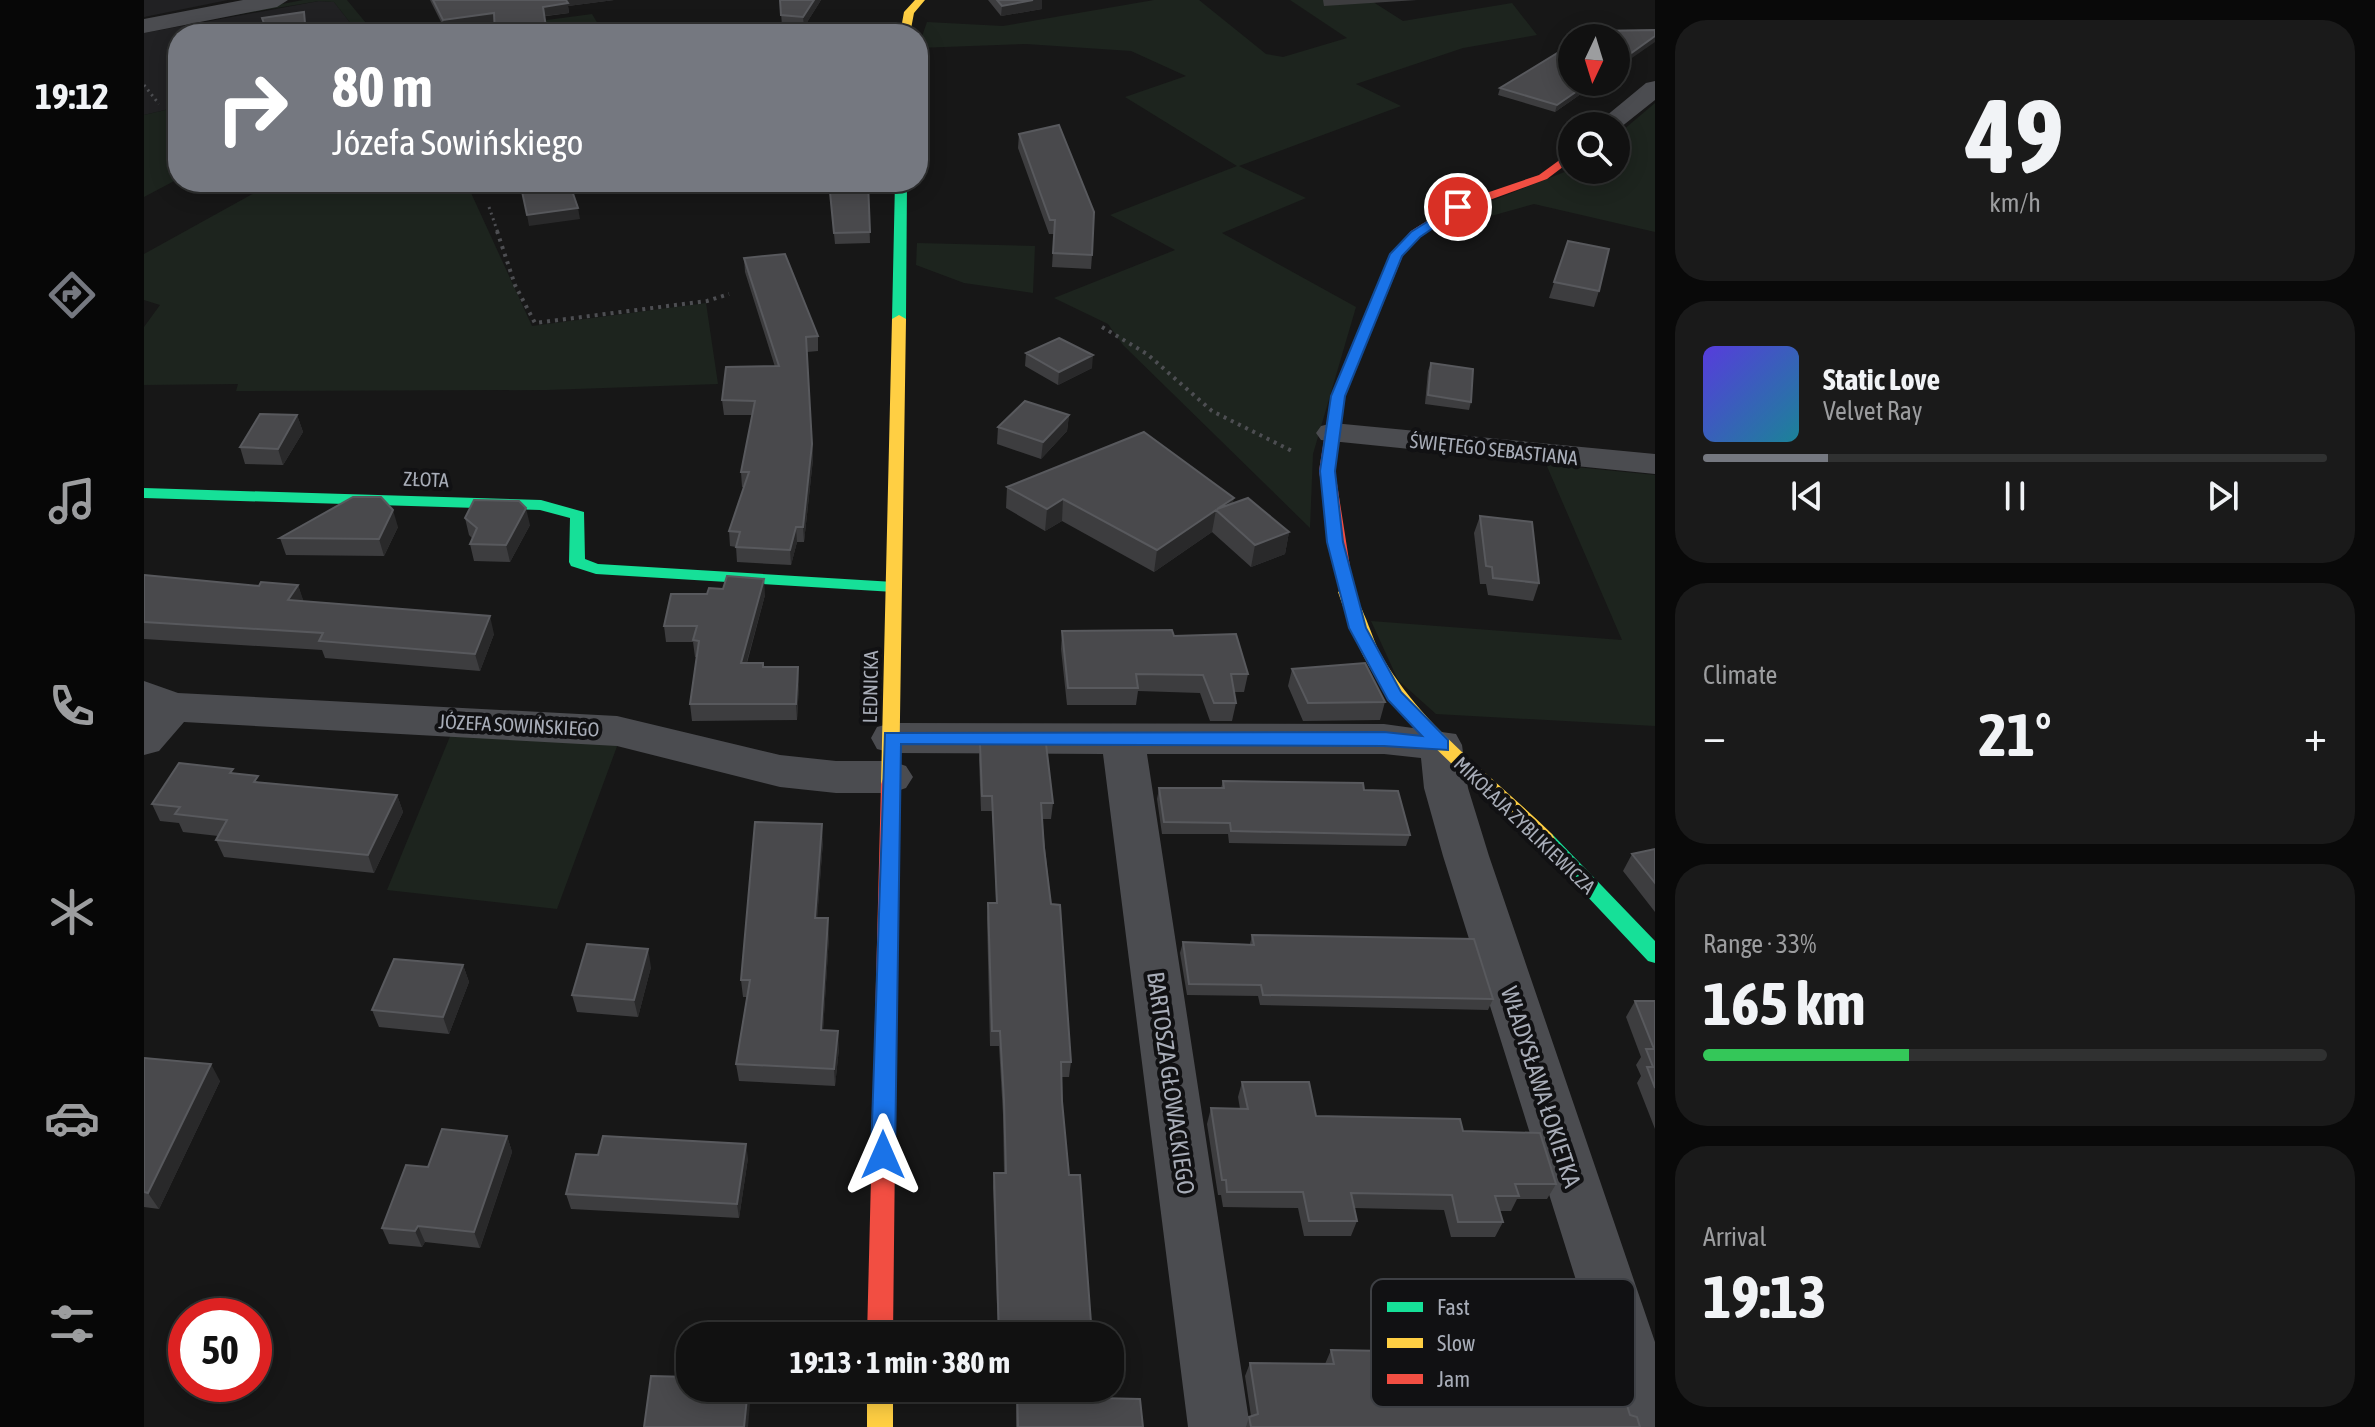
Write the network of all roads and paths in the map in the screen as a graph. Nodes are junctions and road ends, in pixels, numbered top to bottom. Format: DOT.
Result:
graph roads {
  1 [pos="277,0"];
  2 [pos="920,0"];
  3 [pos="907,24"];
  4 [pos="144,26"];
  5 [pos="144,85"];
  6 [pos="1655,88"];
  7 [pos="159,104"];
  8 [pos="1625,112"];
  9 [pos="1558,165"];
  10 [pos="901,192"];
  11 [pos="489,207"];
  12 [pos="729,294"];
  13 [pos="1102,327"];
  14 [pos="1333,433"];
  15 [pos="1655,464"];
  16 [pos="1327,471"];
  17 [pos="144,493"];
  18 [pos="894,587"];
  19 [pos="158,701"];
  20 [pos="1123,739"];
  21 [pos="144,740"];
  22 [pos="1441,745"];
  23 [pos="891,757"];
  24 [pos="1655,955"];
  25 [pos="1605,1279"];
  26 [pos="880,1322"];
  27 [pos="1635,1372"];
  28 [pos="880,1402"];
  29 [pos="880,1427"];
  30 [pos="1219,1427"];
  31 [pos="1653,1427"];
  1 -- 4 [label="street"];
  2 -- 3 [label="street"];
  5 -- 7 [label="path"];
  6 -- 8 [label="street"];
  9 -- 14 [label="street, MIKOŁAJA ZYBLIKIEWICZA"];
  10 -- 18 [label="street, LEDNICKA"];
  11 -- 12 [label="path"];
  13 -- 16 [label="path"];
  14 -- 15 [label="street, ŚWIĘTEGO SEBASTIANA"];
  14 -- 16 [label="street, MIKOŁAJA ZYBLIKIEWICZA"];
  16 -- 22 [label="street, MIKOŁAJA ZYBLIKIEWICZA"];
  17 -- 18 [label="street, ZŁOTA"];
  18 -- 23 [label="street, LEDNICKA"];
  19 -- 21 [label="street"];
  19 -- 23 [label="street, JÓZEFA SOWIŃSKIEGO"];
  20 -- 22 [label="street, JÓZEFA SOWIŃSKIEGO"];
  20 -- 23 [label="street, JÓZEFA SOWIŃSKIEGO"];
  20 -- 30 [label="street, BARTOSZA GŁOWACKIEGO"];
  22 -- 24 [label="street, MIKOŁAJA ZYBLIKIEWICZA"];
  22 -- 25 [label="street, WŁADYSŁAWA ŁOKIETKA"];
  23 -- 26 [label="street, LEDNICKA"];
  27 -- 31 [label="street, WŁADYSŁAWA ŁOKIETKA"];
  28 -- 29 [label="street"];
}
